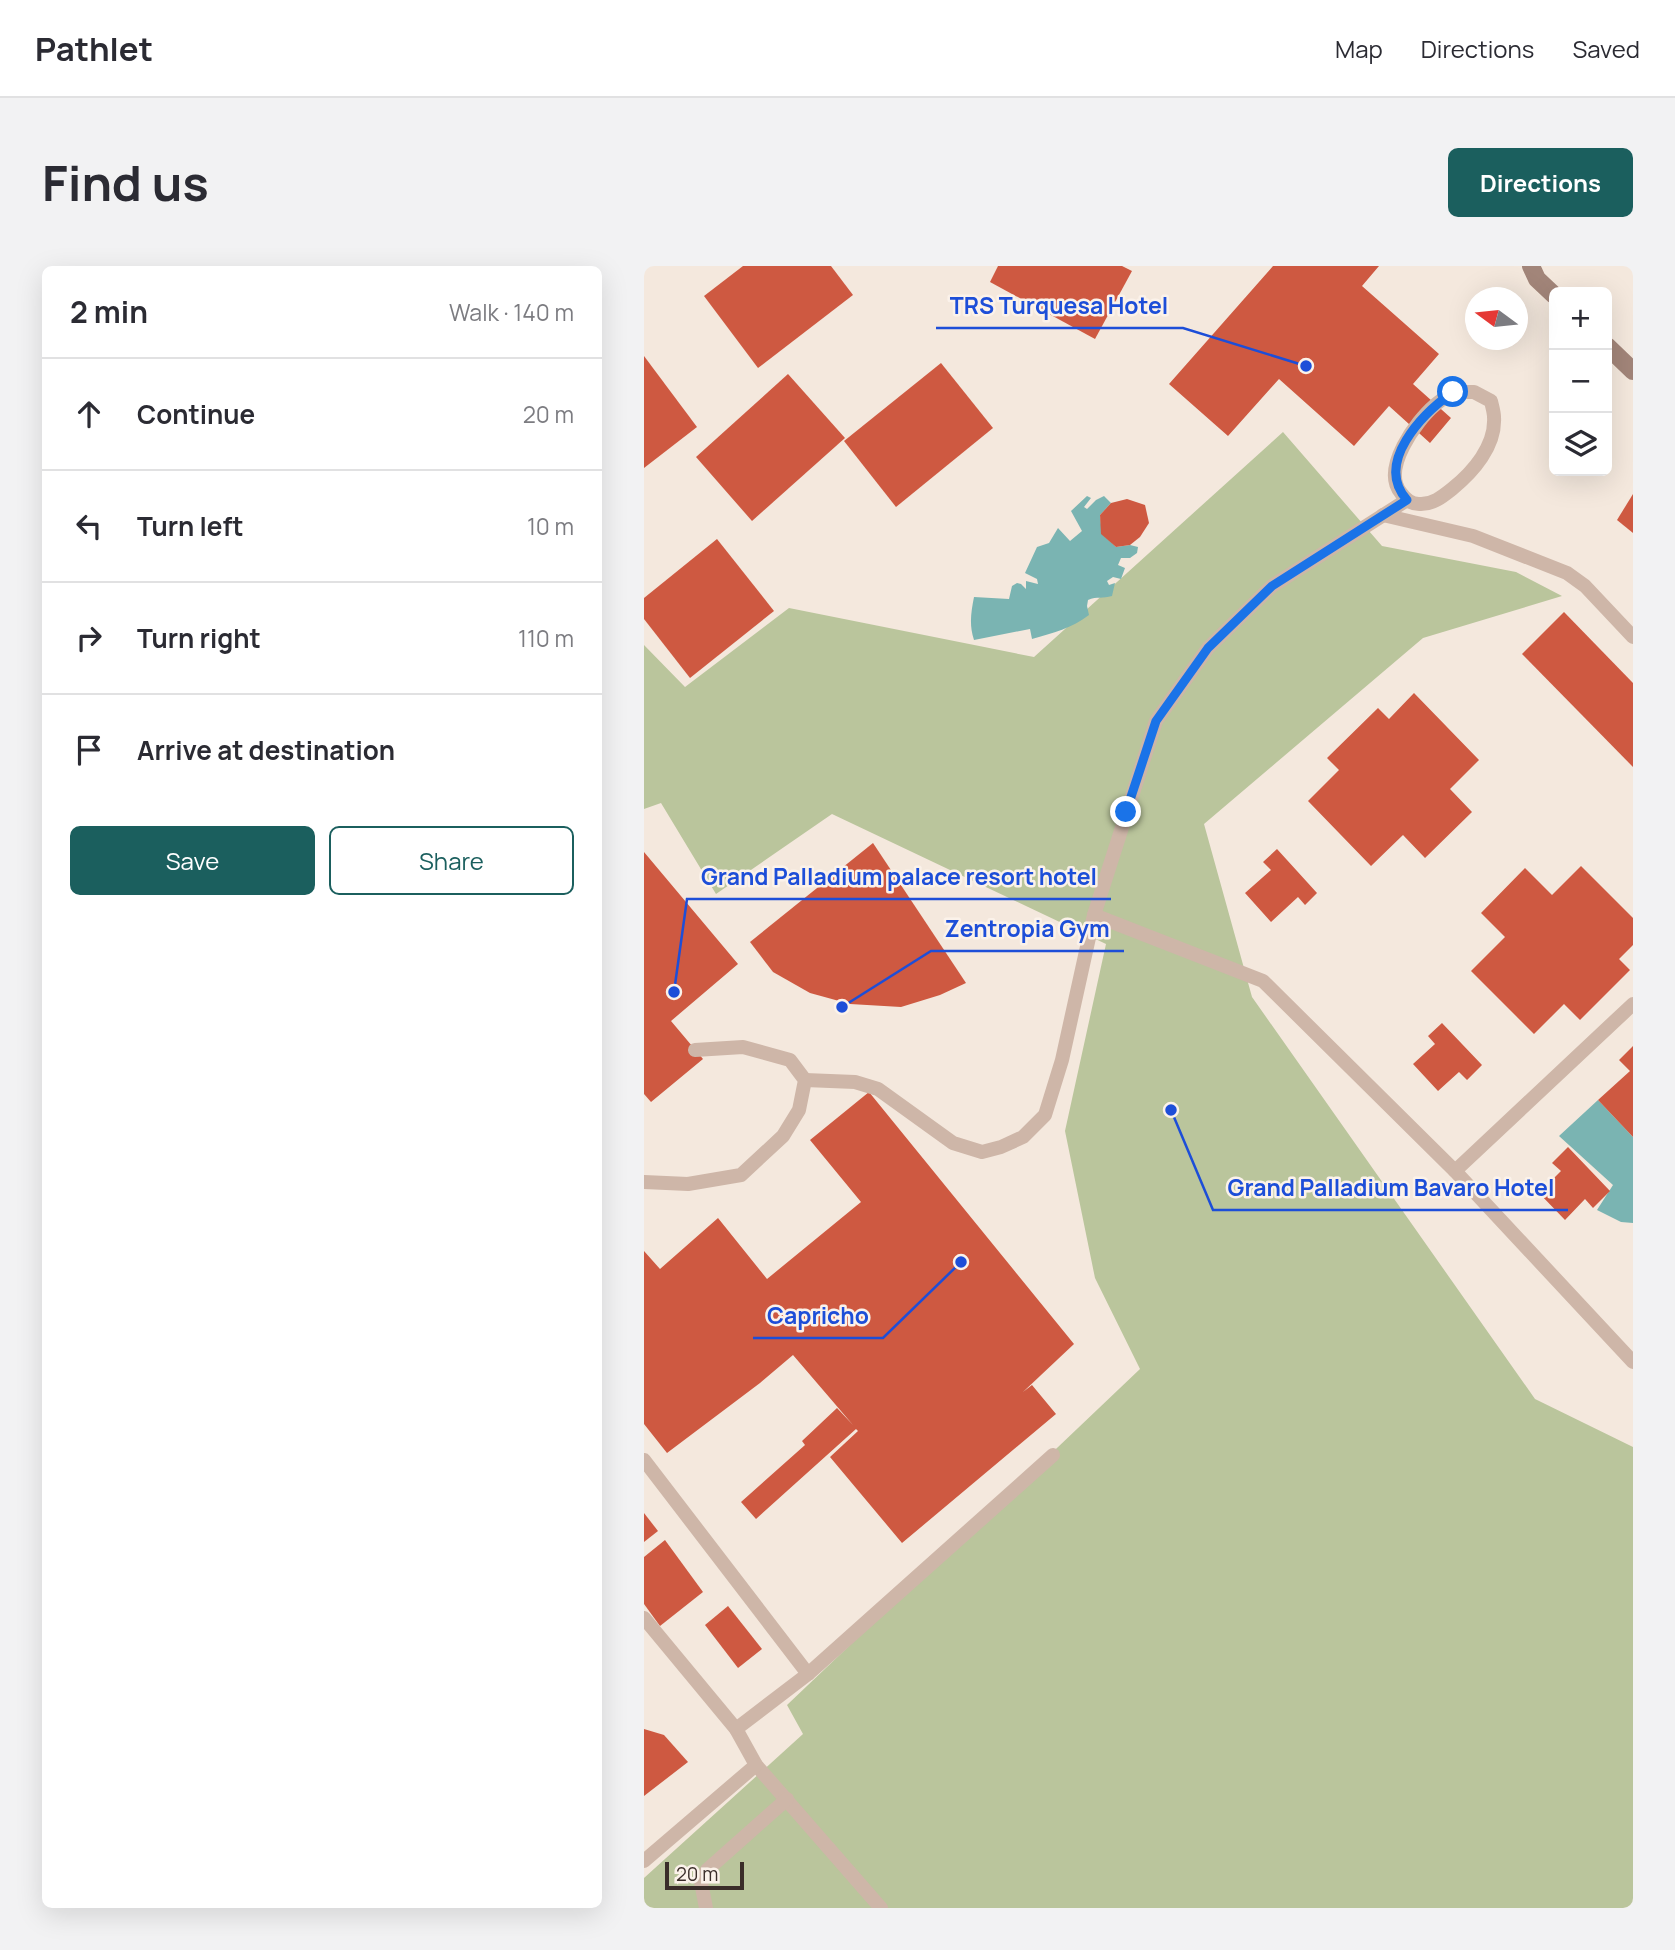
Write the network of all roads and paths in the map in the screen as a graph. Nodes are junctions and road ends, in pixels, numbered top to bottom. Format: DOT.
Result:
graph roads {
  1 [pos="1531,266"];
  2 [pos="1549,290"];
  3 [pos="1611,350"];
  4 [pos="1633,371"];
  5 [pos="1407,500"];
  6 [pos="1383,515"];
  7 [pos="1633,637"];
  8 [pos="1094,915"];
  9 [pos="1633,1004"];
  10 [pos="695,1050"];
  11 [pos="805,1080"];
  12 [pos="1454,1171"];
  13 [pos="644,1182"];
  14 [pos="1633,1362"];
  15 [pos="1053,1455"];
  16 [pos="644,1460"];
  17 [pos="644,1618"];
  18 [pos="808,1674"];
  19 [pos="736,1729"];
  20 [pos="757,1765"];
  21 [pos="787,1799"];
  22 [pos="644,1861"];
  23 [pos="706,1908"];
  24 [pos="881,1908"];
  1 -- 2 [label="street"];
  3 -- 4 [label="street"];
  5 -- 5 [label="lane"];
  5 -- 6 [label="lane"];
  6 -- 7 [label="lane"];
  6 -- 8 [label="lane"];
  8 -- 11 [label="lane"];
  8 -- 12 [label="lane"];
  9 -- 12 [label="lane"];
  10 -- 11 [label="lane"];
  11 -- 13 [label="lane"];
  12 -- 14 [label="lane"];
  15 -- 18 [label="lane"];
  16 -- 18 [label="lane"];
  17 -- 19 [label="lane"];
  18 -- 19 [label="lane"];
  19 -- 20 [label="lane"];
  20 -- 21 [label="lane"];
  20 -- 22 [label="lane"];
  21 -- 23 [label="lane"];
  21 -- 24 [label="lane"];
}
